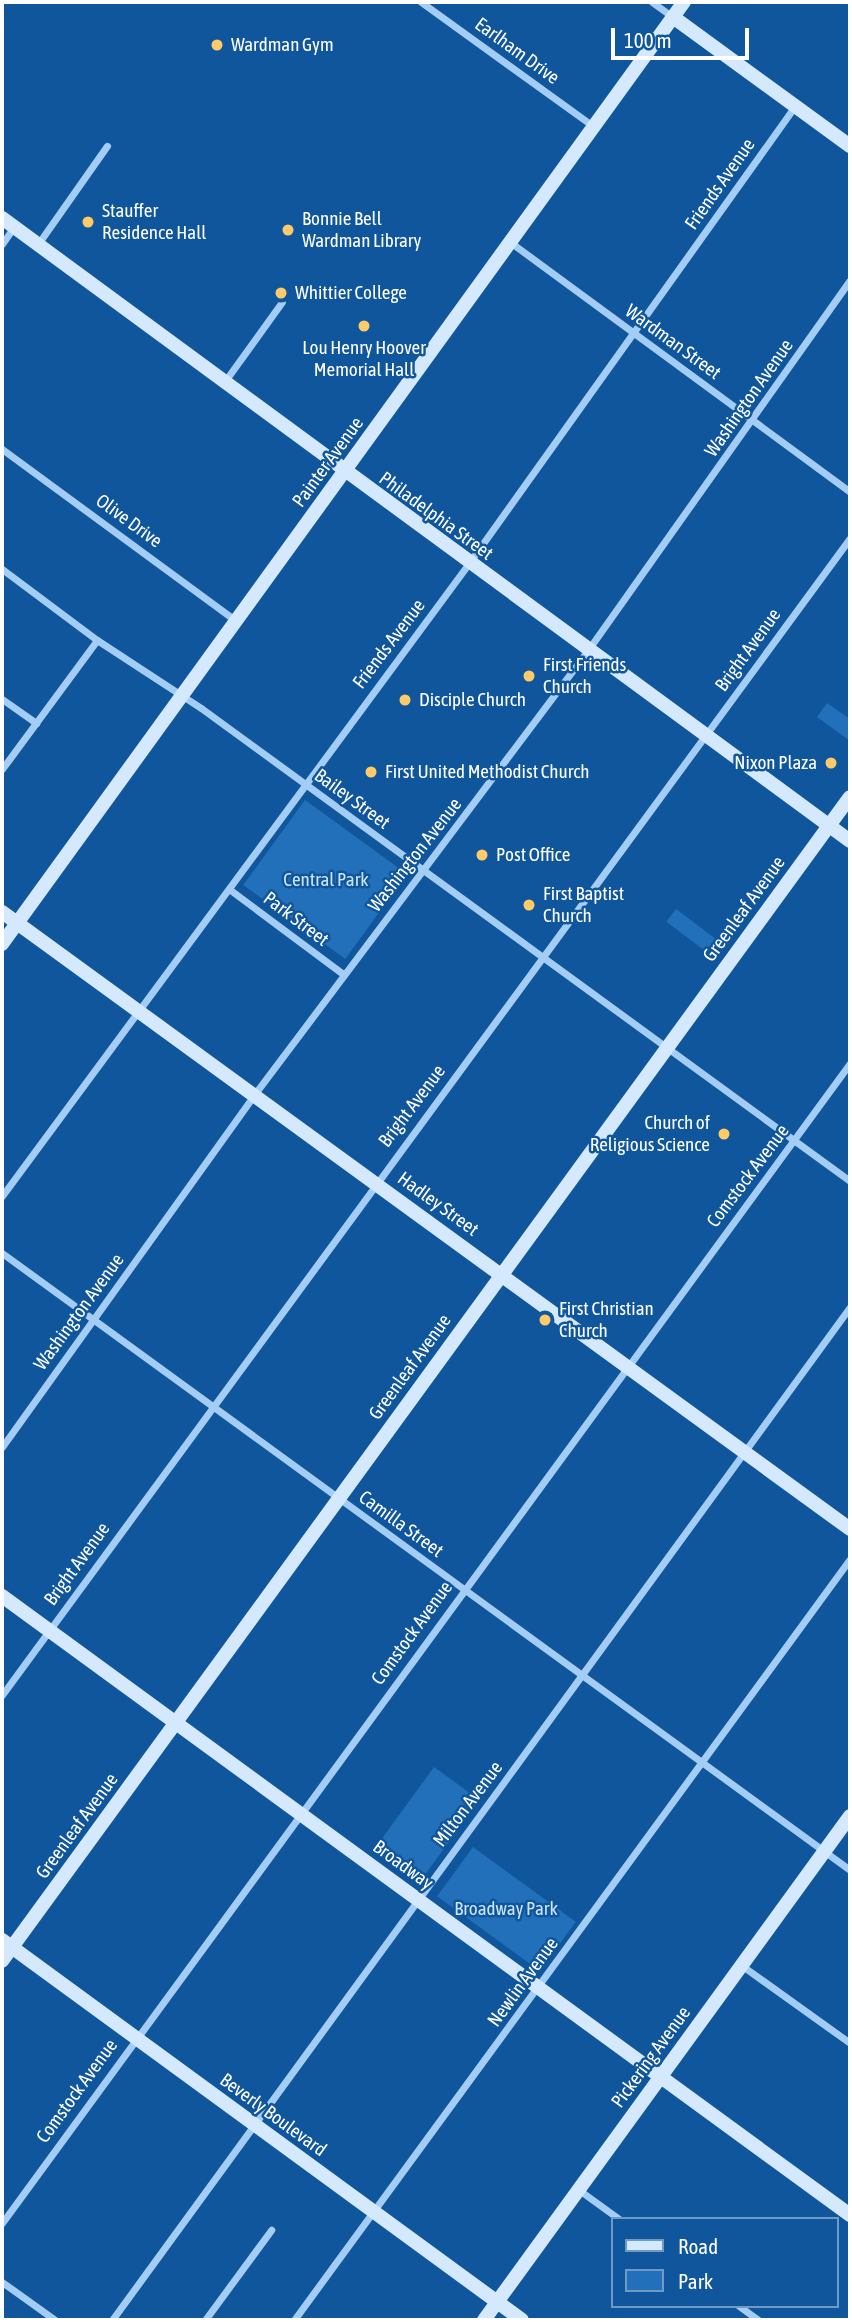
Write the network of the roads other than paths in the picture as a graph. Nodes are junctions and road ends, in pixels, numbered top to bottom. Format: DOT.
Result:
graph roads {
  1 [pos="421,2"];
  2 [pos="652,2"];
  3 [pos="684,2"];
  4 [pos="673,17"];
  5 [pos="795,106"];
  6 [pos="594,127"];
  7 [pos="107,146"];
  8 [pos="850,146"];
  9 [pos="2,218"];
  10 [pos="14,227"];
  11 [pos="510,242"];
  12 [pos="2,244"];
  13 [pos="38,244"];
  14 [pos="850,280"];
  15 [pos="282,302"];
  16 [pos="634,333"];
  17 [pos="225,382"];
  18 [pos="753,421"];
  19 [pos="2,449"];
  20 [pos="344,472"];
  21 [pos="850,492"];
  22 [pos="850,538"];
  23 [pos="469,563"];
  24 [pos="2,569"];
  25 [pos="236,621"];
  26 [pos="97,640"];
  27 [pos="588,650"];
  28 [pos="181,696"];
  29 [pos="2,699"];
  30 [pos="36,723"];
  31 [pos="705,735"];
  32 [pos="2,769"];
  33 [pos="305,784"];
  34 [pos="850,797"];
  35 [pos="829,826"];
  36 [pos="850,841"];
  37 [pos="423,870"];
  38 [pos="229,889"];
  39 [pos="2,912"];
  40 [pos="17,923"];
  41 [pos="2,944"];
  42 [pos="544,957"];
  43 [pos="343,974"];
  44 [pos="138,1009"];
  45 [pos="668,1046"];
  46 [pos="850,1063"];
  47 [pos="254,1095"];
  48 [pos="795,1140"];
  49 [pos="850,1181"];
  50 [pos="375,1182"];
  51 [pos="2,1196"];
  52 [pos="2,1253"];
  53 [pos="501,1274"];
  54 [pos="850,1307"];
  55 [pos="94,1320"];
  56 [pos="626,1366"];
  57 [pos="213,1406"];
  58 [pos="2,1447"];
  59 [pos="744,1453"];
  60 [pos="339,1498"];
  61 [pos="850,1529"];
  62 [pos="850,1559"];
  63 [pos="463,1588"];
  64 [pos="2,1596"];
  65 [pos="48,1630"];
  66 [pos="582,1675"];
  67 [pos="2,1695"];
  68 [pos="176,1723"];
  69 [pos="702,1763"];
  70 [pos="300,1814"];
  71 [pos="850,1816"];
  72 [pos="824,1851"];
  73 [pos="850,1870"];
  74 [pos="417,1899"];
  75 [pos="7,1944"];
  76 [pos="2,1961"];
  77 [pos="741,1965"];
  78 [pos="538,1987"];
  79 [pos="136,2037"];
  80 [pos="850,2043"];
  81 [pos="661,2077"];
  82 [pos="254,2126"];
  83 [pos="579,2190"];
  84 [pos="374,2213"];
  85 [pos="850,2215"];
  86 [pos="616,2217"];
  87 [pos="2,2223"];
  88 [pos="271,2230"];
  89 [pos="2,2282"];
  90 [pos="497,2302"];
  91 [pos="741,2308"];
  92 [pos="55,2320"];
  93 [pos="112,2320"];
  94 [pos="205,2320"];
  95 [pos="294,2320"];
  96 [pos="484,2320"];
  97 [pos="522,2320"];
  98 [pos="758,2320"];
  1 -- 6 [label="street, Earlham Drive"];
  2 -- 4 [label="street"];
  3 -- 4 [label="street, Painter Avenue"];
  4 -- 5 [label="street"];
  4 -- 6 [label="street, Painter Avenue"];
  5 -- 8 [label="street"];
  5 -- 16 [label="street, Friends Avenue"];
  6 -- 11 [label="street, Painter Avenue"];
  7 -- 13 [label="street"];
  9 -- 10 [label="street, Philadelphia Street"];
  10 -- 12 [label="street"];
  10 -- 13 [label="street, Philadelphia Street"];
  11 -- 16 [label="street, Wardman Street"];
  11 -- 20 [label="street, Painter Avenue"];
  13 -- 17 [label="street, Philadelphia Street"];
  14 -- 18 [label="street, Washington Avenue"];
  15 -- 17 [label="street"];
  16 -- 18 [label="street, Wardman Street"];
  16 -- 23 [label="street, Friends Avenue"];
  17 -- 20 [label="street, Philadelphia Street"];
  18 -- 21 [label="street, Wardman Street"];
  18 -- 27 [label="street, Washington Avenue"];
  19 -- 25 [label="street, Olive Drive"];
  20 -- 23 [label="street, Philadelphia Street"];
  20 -- 25 [label="street, Painter Avenue"];
  22 -- 31 [label="street, Bright Avenue"];
  23 -- 27 [label="street, Philadelphia Street"];
  23 -- 33 [label="street, Friends Avenue"];
  24 -- 26 [label="street, Bailey Street"];
  25 -- 28 [label="street, Painter Avenue"];
  26 -- 28 [label="street, Bailey Street"];
  26 -- 30 [label="street"];
  27 -- 31 [label="street, Philadelphia Street"];
  27 -- 37 [label="street, Washington Avenue"];
  28 -- 33 [label="street, Bailey Street"];
  28 -- 40 [label="street, Painter Avenue"];
  29 -- 30 [label="street"];
  30 -- 32 [label="street"];
  31 -- 35 [label="street, Philadelphia Street"];
  31 -- 42 [label="street, Bright Avenue"];
  33 -- 37 [label="street, Bailey Street"];
  33 -- 38 [label="street, Friends Avenue"];
  34 -- 35 [label="street, Greenleaf Avenue"];
  35 -- 36 [label="street, Philadelphia Street"];
  35 -- 45 [label="street, Greenleaf Avenue"];
  37 -- 42 [label="street, Bailey Street"];
  37 -- 43 [label="street, Washington Avenue"];
  38 -- 43 [label="street, Park Street"];
  38 -- 44 [label="street, Friends Avenue"];
  39 -- 40 [label="street, Hadley Street"];
  40 -- 41 [label="street, Painter Avenue"];
  40 -- 44 [label="street, Hadley Street"];
  42 -- 45 [label="street, Bailey Street"];
  42 -- 50 [label="street, Bright Avenue"];
  43 -- 47 [label="street, Washington Avenue"];
  44 -- 47 [label="street, Hadley Street"];
  44 -- 51 [label="street, Friends Avenue"];
  45 -- 48 [label="street, Bailey Street"];
  45 -- 53 [label="street, Greenleaf Avenue"];
  46 -- 48 [label="street, Comstock Avenue"];
  47 -- 50 [label="street, Hadley Street"];
  47 -- 55 [label="street, Washington Avenue"];
  48 -- 49 [label="street, Bailey Street"];
  48 -- 56 [label="street, Comstock Avenue"];
  50 -- 53 [label="street, Hadley Street"];
  50 -- 57 [label="street, Bright Avenue"];
  52 -- 55 [label="street, Camilla Street"];
  53 -- 56 [label="street, Hadley Street"];
  53 -- 60 [label="street, Greenleaf Avenue"];
  54 -- 59 [label="street, Milton Avenue"];
  55 -- 57 [label="street, Camilla Street"];
  55 -- 58 [label="street, Washington Avenue"];
  56 -- 59 [label="street, Hadley Street"];
  56 -- 63 [label="street, Comstock Avenue"];
  57 -- 60 [label="street, Camilla Street"];
  57 -- 65 [label="street, Bright Avenue"];
  59 -- 61 [label="street, Hadley Street"];
  59 -- 66 [label="street, Milton Avenue"];
  60 -- 63 [label="street, Camilla Street"];
  60 -- 68 [label="street, Greenleaf Avenue"];
  62 -- 69 [label="street, Newlin Avenue"];
  63 -- 66 [label="street, Camilla Street"];
  63 -- 70 [label="street, Comstock Avenue"];
  64 -- 65 [label="street, Broadway"];
  65 -- 67 [label="street, Bright Avenue"];
  65 -- 68 [label="street, Broadway"];
  66 -- 69 [label="street, Camilla Street"];
  66 -- 74 [label="street, Milton Avenue"];
  68 -- 70 [label="street, Broadway"];
  68 -- 75 [label="street, Greenleaf Avenue"];
  69 -- 72 [label="street, Camilla Street"];
  69 -- 78 [label="street, Newlin Avenue"];
  70 -- 74 [label="street, Broadway"];
  70 -- 79 [label="street, Comstock Avenue"];
  71 -- 72 [label="street, Pickering Avenue"];
  72 -- 73 [label="street, Camilla Street"];
  72 -- 77 [label="street, Pickering Avenue"];
  74 -- 78 [label="street, Broadway"];
  74 -- 82 [label="street, Milton Avenue"];
  75 -- 76 [label="street, Greenleaf Avenue"];
  75 -- 79 [label="street, Beverly Boulevard"];
  77 -- 80 [label="street"];
  77 -- 81 [label="street, Pickering Avenue"];
  78 -- 81 [label="street, Broadway"];
  78 -- 84 [label="street, Newlin Avenue"];
  79 -- 82 [label="street, Beverly Boulevard"];
  79 -- 87 [label="street, Comstock Avenue"];
  81 -- 83 [label="street, Pickering Avenue"];
  81 -- 85 [label="street, Broadway"];
  82 -- 84 [label="street, Beverly Boulevard"];
  82 -- 93 [label="street, Milton Avenue"];
  83 -- 86 [label="street"];
  83 -- 90 [label="street, Pickering Avenue"];
  84 -- 90 [label="street, Beverly Boulevard"];
  84 -- 95 [label="street, Newlin Avenue"];
  88 -- 94 [label="street"];
  89 -- 92 [label="street"];
  90 -- 96 [label="street, Pickering Avenue"];
  90 -- 97 [label="street, Beverly Boulevard"];
  91 -- 98 [label="street"];
}
